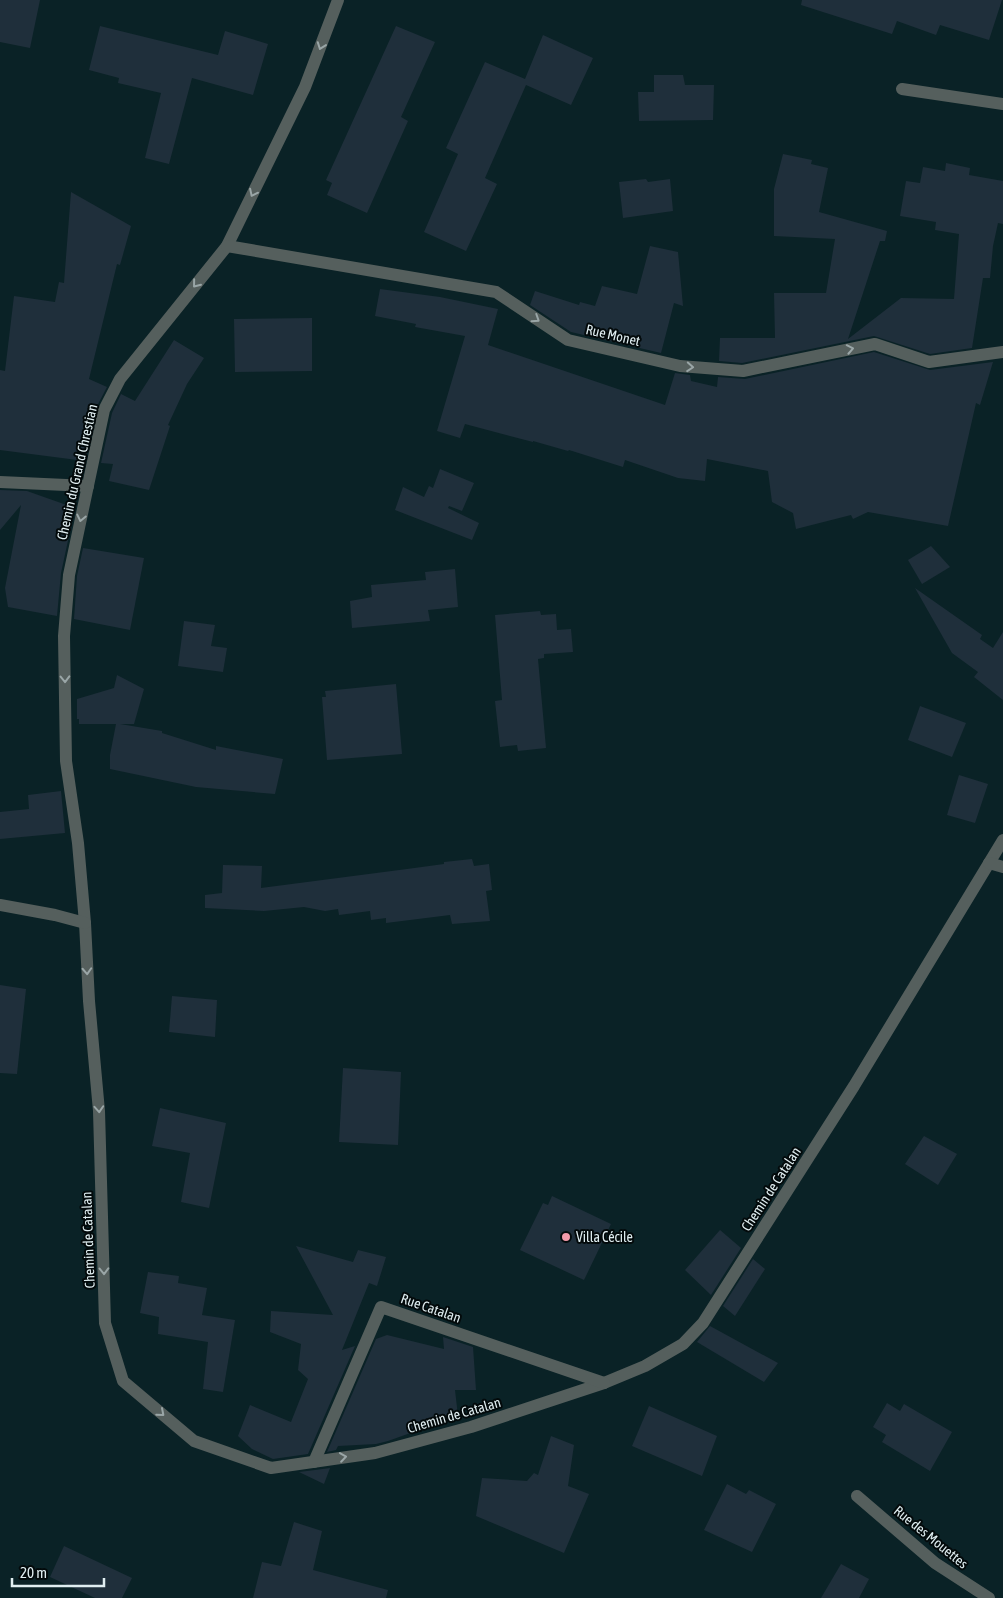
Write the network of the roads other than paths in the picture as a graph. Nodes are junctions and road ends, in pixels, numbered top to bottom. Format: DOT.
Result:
graph roads {
  1 [pos="338,0"];
  2 [pos="902,89"];
  3 [pos="1003,104"];
  4 [pos="227,246"];
  5 [pos="1003,352"];
  6 [pos="0,482"];
  7 [pos="88,486"];
  8 [pos="1003,840"];
  9 [pos="989,862"];
  10 [pos="1003,867"];
  11 [pos="0,905"];
  12 [pos="85,923"];
  13 [pos="604,1383"];
  14 [pos="314,1462"];
  15 [pos="857,1496"];
  16 [pos="989,1598"];
  1 -- 4 [label="street, Chemin du Grand Chrestian, one-way"];
  2 -- 3 [label="street"];
  4 -- 5 [label="street, Rue Monet, one-way"];
  4 -- 7 [label="street, Chemin du Grand Chrestian, one-way"];
  6 -- 7 [label="street"];
  7 -- 12 [label="street, Chemin du Grand Chrestian, one-way"];
  8 -- 9 [label="street, Chemin de Catalan"];
  9 -- 10 [label="street"];
  9 -- 13 [label="street, Chemin de Catalan"];
  11 -- 12 [label="street"];
  12 -- 14 [label="street, Chemin de Catalan, one-way"];
  14 -- 13 [label="street, Chemin de Catalan, one-way"];
  13 -- 14 [label="street, Rue Catalan"];
  15 -- 16 [label="street, Rue des Mouettes"];
}
